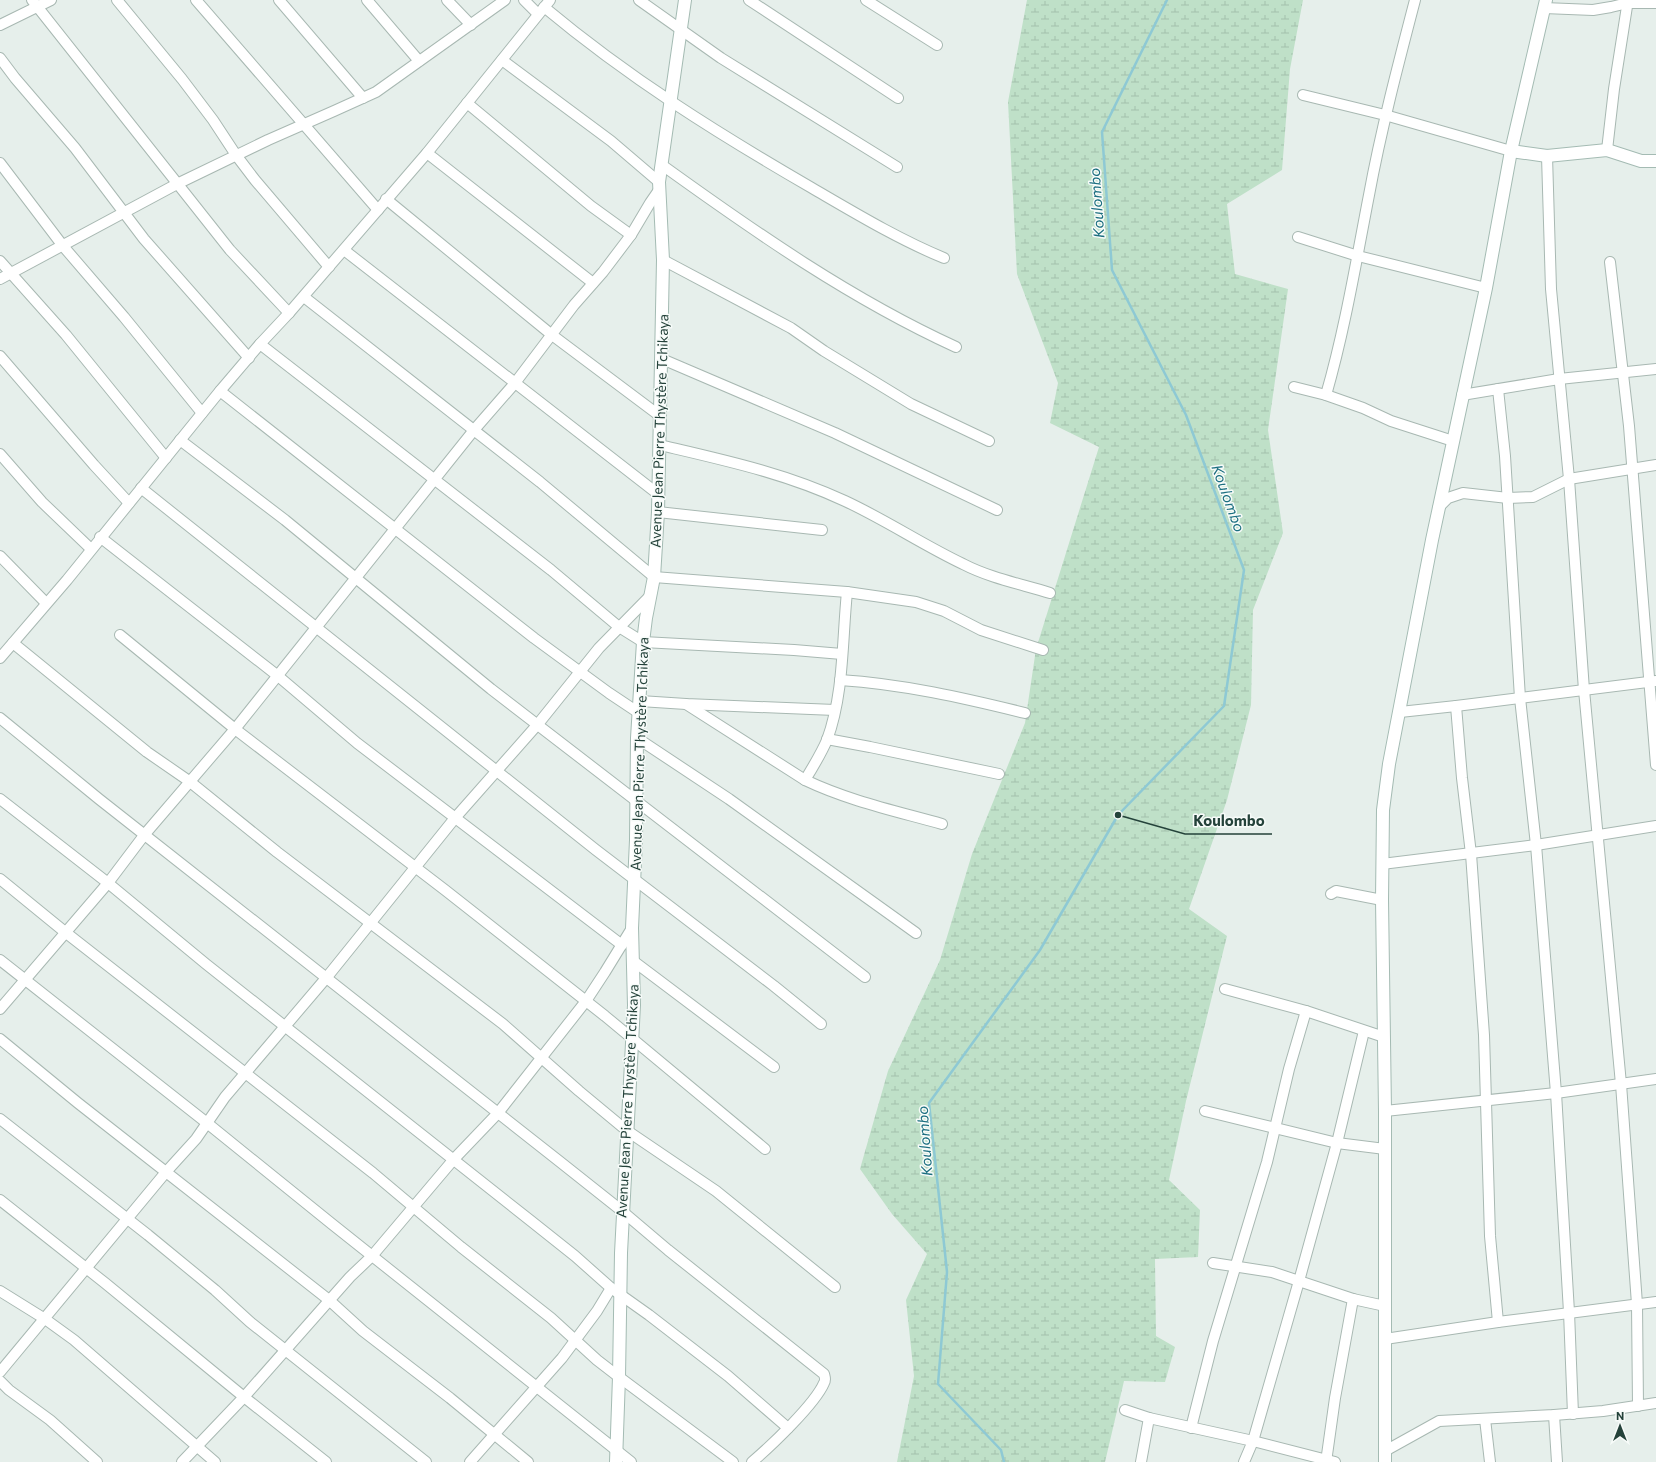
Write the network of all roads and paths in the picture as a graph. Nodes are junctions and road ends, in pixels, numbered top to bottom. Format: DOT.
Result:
graph roads {
  1 [pos="51,0"];
  2 [pos="117,0"];
  3 [pos="196,0"];
  4 [pos="279,0"];
  5 [pos="367,0"];
  6 [pos="447,0"];
  7 [pos="505,0"];
  8 [pos="524,0"];
  9 [pos="639,0"];
  10 [pos="686,0"];
  11 [pos="749,0"];
  12 [pos="866,0"];
  13 [pos="1415,0"];
  14 [pos="1628,1"];
  15 [pos="35,3"];
  16 [pos="1656,3"];
  17 [pos="1545,4"];
  18 [pos="544,7"];
  19 [pos="0,25"];
  20 [pos="471,25"];
  21 [pos="680,30"];
  22 [pos="937,46"];
  23 [pos="0,58"];
  24 [pos="419,60"];
  25 [pos="502,60"];
  26 [pos="1303,95"];
  27 [pos="363,98"];
  28 [pos="898,98"];
  29 [pos="467,102"];
  30 [pos="671,102"];
  31 [pos="1385,115"];
  32 [pos="304,125"];
  33 [pos="1607,150"];
  34 [pos="1511,151"];
  35 [pos="427,153"];
  36 [pos="236,155"];
  37 [pos="1547,156"];
  38 [pos="1656,161"];
  39 [pos="0,163"];
  40 [pos="662,165"];
  41 [pos="897,167"];
  42 [pos="177,184"];
  43 [pos="659,186"];
  44 [pos="386,199"];
  45 [pos="378,210"];
  46 [pos="124,212"];
  47 [pos="631,235"];
  48 [pos="1298,237"];
  49 [pos="63,246"];
  50 [pos="344,250"];
  51 [pos="1358,256"];
  52 [pos="944,258"];
  53 [pos="0,260"];
  54 [pos="663,260"];
  55 [pos="1610,262"];
  56 [pos="329,267"];
  57 [pos="12,273"];
  58 [pos="0,279"];
  59 [pos="593,283"];
  60 [pos="1486,288"];
  61 [pos="304,297"];
  62 [pos="289,313"];
  63 [pos="552,335"];
  64 [pos="260,344"];
  65 [pos="956,347"];
  66 [pos="0,356"];
  67 [pos="249,358"];
  68 [pos="662,360"];
  69 [pos="1656,369"];
  70 [pos="1621,373"];
  71 [pos="1559,379"];
  72 [pos="515,383"];
  73 [pos="1294,387"];
  74 [pos="1498,389"];
  75 [pos="220,391"];
  76 [pos="1326,395"];
  77 [pos="1462,395"];
  78 [pos="202,413"];
  79 [pos="660,416"];
  80 [pos="474,430"];
  81 [pos="180,440"];
  82 [pos="1452,440"];
  83 [pos="989,441"];
  84 [pos="660,445"];
  85 [pos="0,454"];
  86 [pos="166,458"];
  87 [pos="1656,465"];
  88 [pos="1632,469"];
  89 [pos="1569,479"];
  90 [pos="435,480"];
  91 [pos="141,488"];
  92 [pos="658,494"];
  93 [pos="1508,498"];
  94 [pos="129,503"];
  95 [pos="1438,508"];
  96 [pos="997,510"];
  97 [pos="658,512"];
  98 [pos="396,529"];
  99 [pos="822,530"];
  100 [pos="100,537"];
  101 [pos="91,549"];
  102 [pos="0,556"];
  103 [pos="654,577"];
  104 [pos="356,579"];
  105 [pos="847,592"];
  106 [pos="1050,593"];
  107 [pos="651,595"];
  108 [pos="46,603"];
  109 [pos="317,627"];
  110 [pos="619,627"];
  111 [pos="120,635"];
  112 [pos="643,642"];
  113 [pos="13,644"];
  114 [pos="1043,650"];
  115 [pos="1,653"];
  116 [pos="842,654"];
  117 [pos="579,671"];
  118 [pos="278,676"];
  119 [pos="840,680"];
  120 [pos="1652,682"];
  121 [pos="1584,690"];
  122 [pos="1520,698"];
  123 [pos="686,704"];
  124 [pos="1456,706"];
  125 [pos="639,707"];
  126 [pos="835,710"];
  127 [pos="1400,712"];
  128 [pos="1025,713"];
  129 [pos="0,718"];
  130 [pos="538,724"];
  131 [pos="235,729"];
  132 [pos="637,738"];
  133 [pos="827,739"];
  134 [pos="1656,765"];
  135 [pos="497,771"];
  136 [pos="999,774"];
  137 [pos="805,780"];
  138 [pos="189,781"];
  139 [pos="0,799"];
  140 [pos="635,800"];
  141 [pos="455,818"];
  142 [pos="942,824"];
  143 [pos="1656,826"];
  144 [pos="145,834"];
  145 [pos="1598,836"];
  146 [pos="1536,845"];
  147 [pos="1471,854"];
  148 [pos="1382,864"];
  149 [pos="415,868"];
  150 [pos="0,879"];
  151 [pos="634,879"];
  152 [pos="108,883"];
  153 [pos="1331,894"];
  154 [pos="1382,900"];
  155 [pos="370,923"];
  156 [pos="632,928"];
  157 [pos="65,932"];
  158 [pos="916,933"];
  159 [pos="622,945"];
  160 [pos="0,960"];
  161 [pos="632,960"];
  162 [pos="865,977"];
  163 [pos="327,978"];
  164 [pos="25,980"];
  165 [pos="1225,990"];
  166 [pos="586,1001"];
  167 [pos="0,1009"];
  168 [pos="1306,1011"];
  169 [pos="821,1024"];
  170 [pos="285,1025"];
  171 [pos="1364,1031"];
  172 [pos="1384,1037"];
  173 [pos="632,1038"];
  174 [pos="0,1039"];
  175 [pos="541,1057"];
  176 [pos="774,1066"];
  177 [pos="245,1073"];
  178 [pos="1656,1079"];
  179 [pos="1621,1084"];
  180 [pos="1556,1093"];
  181 [pos="1485,1101"];
  182 [pos="1205,1111"];
  183 [pos="1385,1111"];
  184 [pos="498,1113"];
  185 [pos="0,1119"];
  186 [pos="207,1123"];
  187 [pos="1275,1129"];
  188 [pos="626,1130"];
  189 [pos="1337,1143"];
  190 [pos="765,1149"];
  191 [pos="1385,1149"];
  192 [pos="454,1159"];
  193 [pos="166,1172"];
  194 [pos="0,1200"];
  195 [pos="414,1207"];
  196 [pos="622,1211"];
  197 [pos="127,1219"];
  198 [pos="372,1256"];
  199 [pos="1213,1262"];
  200 [pos="1236,1266"];
  201 [pos="87,1268"];
  202 [pos="1300,1281"];
  203 [pos="835,1286"];
  204 [pos="0,1291"];
  205 [pos="615,1292"];
  206 [pos="1353,1299"];
  207 [pos="329,1300"];
  208 [pos="1656,1302"];
  209 [pos="1637,1304"];
  210 [pos="1385,1306"];
  211 [pos="1569,1312"];
  212 [pos="46,1319"];
  213 [pos="1498,1322"];
  214 [pos="576,1339"];
  215 [pos="1385,1339"];
  216 [pos="285,1350"];
  217 [pos="0,1372"];
  218 [pos="619,1377"];
  219 [pos="0,1381"];
  220 [pos="537,1388"];
  221 [pos="244,1397"];
  222 [pos="1656,1403"];
  223 [pos="1638,1406"];
  224 [pos="1125,1410"];
  225 [pos="1573,1414"];
  226 [pos="1554,1415"];
  227 [pos="1149,1418"];
  228 [pos="1485,1419"];
  229 [pos="788,1428"];
  230 [pos="1191,1428"];
  231 [pos="493,1434"];
  232 [pos="1253,1441"];
  233 [pos="197,1448"];
  234 [pos="616,1456"];
  235 [pos="1385,1456"];
  236 [pos="1329,1461"];
  237 [pos="97,1462"];
  238 [pos="182,1462"];
  239 [pos="215,1462"];
  240 [pos="326,1462"];
  241 [pos="426,1462"];
  242 [pos="470,1462"];
  243 [pos="528,1462"];
  244 [pos="631,1462"];
  245 [pos="733,1462"];
  246 [pos="752,1462"];
  247 [pos="1141,1462"];
  248 [pos="1244,1462"];
  249 [pos="1490,1462"];
  250 [pos="1557,1462"];
  1 -- 15 [label="street"];
  2 -- 36 [label="street"];
  3 -- 32 [label="street"];
  4 -- 27 [label="street"];
  5 -- 24 [label="street"];
  6 -- 20 [label="street"];
  7 -- 20 [label="street"];
  8 -- 18 [label="street"];
  9 -- 21 [label="street"];
  10 -- 21 [label="street, Avenue Jean Pierre Thystère Tchikaya"];
  11 -- 28 [label="street"];
  12 -- 22 [label="street"];
  13 -- 31 [label="street"];
  14 -- 16 [label="street"];
  14 -- 17 [label="street"];
  14 -- 33 [label="street"];
  15 -- 19 [label="street"];
  15 -- 42 [label="street"];
  17 -- 34 [label="street"];
  18 -- 25 [label="street"];
  18 -- 30 [label="street"];
  20 -- 24 [label="street"];
  21 -- 30 [label="street, Avenue Jean Pierre Thystère Tchikaya"];
  21 -- 41 [label="street"];
  23 -- 46 [label="street"];
  24 -- 27 [label="street"];
  25 -- 29 [label="street"];
  25 -- 43 [label="street"];
  26 -- 31 [label="street"];
  27 -- 32 [label="street"];
  29 -- 35 [label="street"];
  29 -- 47 [label="street"];
  30 -- 40 [label="street, Avenue Jean Pierre Thystère Tchikaya"];
  30 -- 52 [label="street"];
  31 -- 34 [label="street"];
  31 -- 51 [label="street"];
  32 -- 36 [label="street"];
  32 -- 45 [label="street"];
  33 -- 37 [label="street"];
  33 -- 38 [label="street"];
  34 -- 37 [label="street"];
  34 -- 60 [label="street"];
  35 -- 44 [label="street"];
  35 -- 59 [label="street"];
  36 -- 42 [label="street"];
  36 -- 56 [label="street"];
  37 -- 71 [label="street"];
  39 -- 49 [label="street"];
  40 -- 43 [label="street, Avenue Jean Pierre Thystère Tchikaya"];
  40 -- 65 [label="street"];
  42 -- 46 [label="street"];
  42 -- 62 [label="street"];
  43 -- 47 [label="street"];
  43 -- 54 [label="street, Avenue Jean Pierre Thystère Tchikaya"];
  44 -- 45 [label="street"];
  44 -- 63 [label="street"];
  45 -- 50 [label="street"];
  46 -- 49 [label="street"];
  46 -- 67 [label="street"];
  47 -- 59 [label="street"];
  48 -- 51 [label="street"];
  49 -- 57 [label="street"];
  49 -- 78 [label="street"];
  50 -- 56 [label="street"];
  50 -- 72 [label="street"];
  51 -- 60 [label="street"];
  51 -- 76 [label="street"];
  53 -- 57 [label="street"];
  54 -- 68 [label="street, Avenue Jean Pierre Thystère Tchikaya"];
  54 -- 83 [label="street"];
  55 -- 70 [label="street"];
  56 -- 61 [label="street"];
  57 -- 58 [label="street"];
  57 -- 86 [label="street"];
  59 -- 63 [label="street"];
  60 -- 77 [label="street"];
  61 -- 62 [label="street"];
  61 -- 80 [label="street"];
  62 -- 64 [label="street"];
  63 -- 72 [label="street"];
  63 -- 79 [label="street"];
  64 -- 67 [label="street"];
  64 -- 90 [label="street"];
  66 -- 94 [label="street"];
  67 -- 75 [label="street"];
  68 -- 79 [label="street, Avenue Jean Pierre Thystère Tchikaya"];
  68 -- 96 [label="street"];
  69 -- 70 [label="street"];
  70 -- 71 [label="street"];
  70 -- 88 [label="street"];
  71 -- 74 [label="street"];
  71 -- 89 [label="street"];
  72 -- 80 [label="street"];
  72 -- 92 [label="street"];
  73 -- 76 [label="street"];
  74 -- 77 [label="street"];
  74 -- 93 [label="street"];
  75 -- 78 [label="street"];
  75 -- 98 [label="street"];
  76 -- 82 [label="street"];
  77 -- 82 [label="street"];
  78 -- 81 [label="street"];
  79 -- 84 [label="street, Avenue Jean Pierre Thystère Tchikaya"];
  80 -- 90 [label="street"];
  80 -- 103 [label="street"];
  81 -- 86 [label="street"];
  81 -- 104 [label="street"];
  82 -- 95 [label="street"];
  84 -- 92 [label="street, Avenue Jean Pierre Thystère Tchikaya"];
  84 -- 106 [label="street"];
  85 -- 101 [label="street"];
  86 -- 91 [label="street"];
  87 -- 88 [label="street"];
  88 -- 89 [label="street"];
  88 -- 120 [label="street"];
  89 -- 93 [label="street"];
  89 -- 121 [label="street"];
  90 -- 98 [label="street"];
  90 -- 110 [label="street"];
  91 -- 94 [label="street"];
  91 -- 109 [label="street"];
  92 -- 97 [label="street, Avenue Jean Pierre Thystère Tchikaya"];
  93 -- 95 [label="street"];
  93 -- 122 [label="street"];
  94 -- 100 [label="street"];
  95 -- 127 [label="street"];
  97 -- 99 [label="street"];
  97 -- 103 [label="street, Avenue Jean Pierre Thystère Tchikaya"];
  98 -- 104 [label="street"];
  98 -- 117 [label="street"];
  100 -- 101 [label="street"];
  100 -- 118 [label="street"];
  101 -- 108 [label="street"];
  102 -- 108 [label="street"];
  103 -- 105 [label="street"];
  103 -- 107 [label="street, Avenue Jean Pierre Thystère Tchikaya"];
  104 -- 109 [label="street"];
  104 -- 130 [label="street"];
  105 -- 114 [label="street"];
  105 -- 116 [label="street"];
  107 -- 110 [label="street"];
  107 -- 112 [label="street, Avenue Jean Pierre Thystère Tchikaya"];
  108 -- 113 [label="street"];
  109 -- 118 [label="street"];
  109 -- 135 [label="street"];
  110 -- 112 [label="street"];
  110 -- 117 [label="street"];
  111 -- 131 [label="street"];
  112 -- 116 [label="street"];
  112 -- 125 [label="street, Avenue Jean Pierre Thystère Tchikaya"];
  113 -- 115 [label="street"];
  113 -- 138 [label="street"];
  116 -- 119 [label="street"];
  117 -- 125 [label="street"];
  117 -- 130 [label="street"];
  118 -- 131 [label="street"];
  118 -- 141 [label="street"];
  119 -- 126 [label="street"];
  119 -- 128 [label="street"];
  120 -- 121 [label="street"];
  120 -- 134 [label="street"];
  121 -- 122 [label="street"];
  121 -- 145 [label="street"];
  122 -- 124 [label="street"];
  122 -- 146 [label="street"];
  123 -- 125 [label="street"];
  123 -- 126 [label="street"];
  123 -- 137 [label="street"];
  124 -- 127 [label="street"];
  124 -- 147 [label="street"];
  125 -- 132 [label="street, Avenue Jean Pierre Thystère Tchikaya"];
  126 -- 133 [label="street"];
  127 -- 148 [label="street"];
  129 -- 144 [label="street"];
  130 -- 135 [label="street"];
  130 -- 140 [label="street"];
  131 -- 138 [label="street"];
  131 -- 149 [label="street"];
  132 -- 140 [label="street, Avenue Jean Pierre Thystère Tchikaya"];
  132 -- 158 [label="street"];
  133 -- 136 [label="street"];
  133 -- 137 [label="street"];
  135 -- 141 [label="street"];
  135 -- 151 [label="street"];
  137 -- 142 [label="street"];
  138 -- 144 [label="street"];
  138 -- 155 [label="street"];
  139 -- 152 [label="street"];
  140 -- 151 [label="street, Avenue Jean Pierre Thystère Tchikaya"];
  140 -- 162 [label="street"];
  141 -- 149 [label="street"];
  141 -- 159 [label="street"];
  143 -- 145 [label="street"];
  144 -- 152 [label="street"];
  144 -- 163 [label="street"];
  145 -- 146 [label="street"];
  145 -- 179 [label="street"];
  146 -- 147 [label="street"];
  146 -- 180 [label="street"];
  147 -- 148 [label="street"];
  147 -- 181 [label="street"];
  148 -- 154 [label="street"];
  149 -- 155 [label="street"];
  149 -- 166 [label="street"];
  150 -- 157 [label="street"];
  151 -- 156 [label="street, Avenue Jean Pierre Thystère Tchikaya"];
  151 -- 169 [label="street"];
  152 -- 157 [label="street"];
  152 -- 170 [label="street"];
  153 -- 154 [label="street"];
  154 -- 172 [label="street"];
  155 -- 163 [label="street"];
  155 -- 175 [label="street"];
  156 -- 159 [label="street"];
  156 -- 161 [label="street, Avenue Jean Pierre Thystère Tchikaya"];
  157 -- 164 [label="street"];
  157 -- 177 [label="street"];
  159 -- 166 [label="street"];
  160 -- 164 [label="street"];
  161 -- 173 [label="street, Avenue Jean Pierre Thystère Tchikaya"];
  161 -- 176 [label="street"];
  163 -- 170 [label="street"];
  163 -- 184 [label="street"];
  164 -- 167 [label="street"];
  164 -- 186 [label="street"];
  165 -- 168 [label="street"];
  166 -- 173 [label="street"];
  166 -- 175 [label="street"];
  168 -- 171 [label="street"];
  168 -- 187 [label="street"];
  170 -- 177 [label="street"];
  170 -- 192 [label="street"];
  171 -- 172 [label="street"];
  171 -- 189 [label="street"];
  172 -- 183 [label="street"];
  173 -- 188 [label="street, Avenue Jean Pierre Thystère Tchikaya"];
  173 -- 190 [label="street"];
  174 -- 193 [label="street"];
  175 -- 184 [label="street"];
  175 -- 188 [label="street"];
  177 -- 186 [label="street"];
  177 -- 195 [label="street"];
  178 -- 179 [label="street"];
  179 -- 180 [label="street"];
  179 -- 209 [label="street"];
  180 -- 181 [label="street"];
  180 -- 211 [label="street"];
  181 -- 183 [label="street"];
  181 -- 213 [label="street"];
  182 -- 187 [label="street"];
  183 -- 191 [label="street"];
  184 -- 192 [label="street"];
  184 -- 196 [label="street"];
  185 -- 197 [label="street"];
  186 -- 193 [label="street"];
  186 -- 198 [label="street"];
  187 -- 189 [label="street"];
  187 -- 200 [label="street"];
  188 -- 196 [label="street, Avenue Jean Pierre Thystère Tchikaya"];
  188 -- 203 [label="street"];
  189 -- 191 [label="street"];
  189 -- 202 [label="street"];
  191 -- 210 [label="street"];
  192 -- 195 [label="street"];
  192 -- 205 [label="street"];
  193 -- 197 [label="street"];
  193 -- 207 [label="street"];
  194 -- 201 [label="street"];
  195 -- 198 [label="street"];
  195 -- 214 [label="street"];
  196 -- 205 [label="street, Avenue Jean Pierre Thystère Tchikaya"];
  196 -- 229 [label="street"];
  197 -- 201 [label="street"];
  197 -- 216 [label="street"];
  198 -- 207 [label="street"];
  198 -- 220 [label="street"];
  199 -- 200 [label="street"];
  200 -- 202 [label="street"];
  200 -- 230 [label="street"];
  201 -- 212 [label="street"];
  201 -- 221 [label="street"];
  202 -- 206 [label="street"];
  202 -- 232 [label="street"];
  204 -- 212 [label="street"];
  205 -- 214 [label="street"];
  205 -- 218 [label="street, Avenue Jean Pierre Thystère Tchikaya"];
  205 -- 229 [label="street"];
  206 -- 210 [label="street"];
  206 -- 236 [label="street"];
  207 -- 216 [label="street"];
  207 -- 231 [label="street"];
  208 -- 209 [label="street"];
  209 -- 211 [label="street"];
  209 -- 223 [label="street"];
  210 -- 215 [label="street"];
  211 -- 213 [label="street"];
  211 -- 225 [label="street"];
  212 -- 217 [label="street"];
  212 -- 233 [label="street"];
  213 -- 215 [label="street"];
  214 -- 218 [label="street"];
  214 -- 220 [label="street"];
  215 -- 235 [label="street"];
  216 -- 221 [label="street"];
  216 -- 241 [label="street"];
  218 -- 234 [label="street, Avenue Jean Pierre Thystère Tchikaya"];
  218 -- 245 [label="street"];
  219 -- 237 [label="street"];
  220 -- 231 [label="street"];
  220 -- 234 [label="street"];
  221 -- 233 [label="street"];
  221 -- 240 [label="street"];
  222 -- 223 [label="street"];
  223 -- 225 [label="street"];
  224 -- 227 [label="street"];
  225 -- 226 [label="street"];
  226 -- 228 [label="street"];
  226 -- 250 [label="street"];
  227 -- 230 [label="street"];
  227 -- 247 [label="street"];
  228 -- 235 [label="street"];
  228 -- 249 [label="street"];
  229 -- 246 [label="street"];
  230 -- 232 [label="street"];
  231 -- 242 [label="street"];
  231 -- 243 [label="street"];
  232 -- 236 [label="street"];
  232 -- 248 [label="street"];
  233 -- 238 [label="street"];
  233 -- 239 [label="street"];
  234 -- 244 [label="street"];
}
